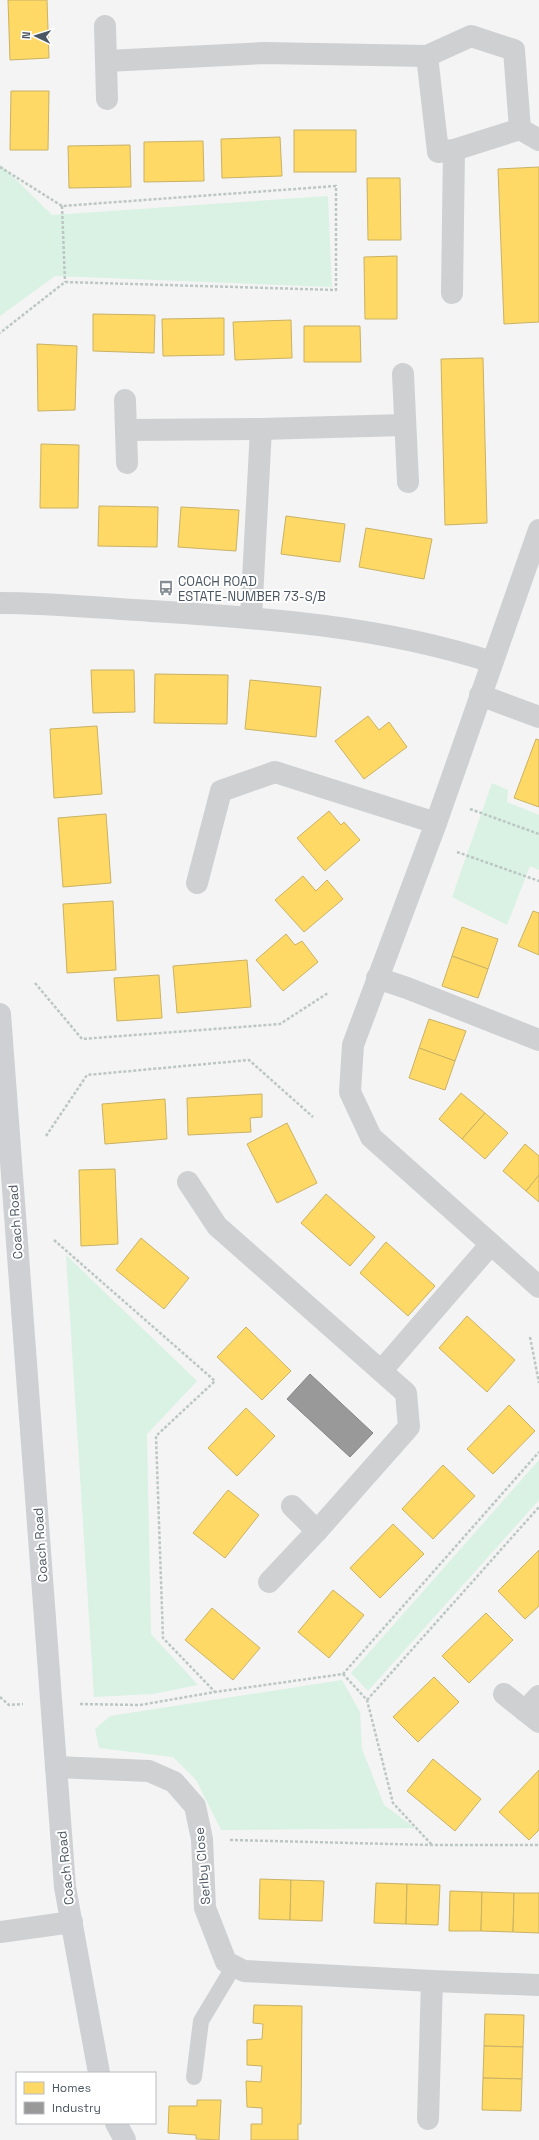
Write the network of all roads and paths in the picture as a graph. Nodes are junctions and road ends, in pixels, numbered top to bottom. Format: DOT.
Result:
graph roads {
  1 [pos="105,26"];
  2 [pos="427,56"];
  3 [pos="107,61"];
  4 [pos="107,99"];
  5 [pos="520,129"];
  6 [pos="539,140"];
  7 [pos="454,150"];
  8 [pos="0,166"];
  9 [pos="62,206"];
  10 [pos="65,282"];
  11 [pos="452,293"];
  12 [pos="0,333"];
  13 [pos="403,374"];
  14 [pos="125,400"];
  15 [pos="404,425"];
  16 [pos="261,429"];
  17 [pos="126,430"];
  18 [pos="127,463"];
  19 [pos="408,482"];
  20 [pos="539,530"];
  21 [pos="0,602"];
  22 [pos="251,617"];
  23 [pos="492,662"];
  24 [pos="480,695"];
  25 [pos="539,717"];
  26 [pos="444,800"];
  27 [pos="432,832"];
  28 [pos="539,834"];
  29 [pos="539,881"];
  30 [pos="197,883"];
  31 [pos="377,978"];
  32 [pos="35,983"];
  33 [pos="328,993"];
  34 [pos="0,1014"];
  35 [pos="539,1040"];
  36 [pos="313,1117"];
  37 [pos="46,1136"];
  38 [pos="188,1182"];
  39 [pos="54,1240"];
  40 [pos="491,1244"];
  41 [pos="539,1287"];
  42 [pos="530,1337"];
  43 [pos="382,1370"];
  44 [pos="539,1383"];
  45 [pos="539,1452"];
  46 [pos="292,1506"];
  47 [pos="539,1507"];
  48 [pos="318,1531"];
  49 [pos="269,1582"];
  50 [pos="343,1674"];
  51 [pos="215,1692"];
  52 [pos="504,1694"];
  53 [pos="367,1700"];
  54 [pos="51,1704"];
  55 [pos="534,1710"];
  56 [pos="56,1767"];
  57 [pos="202,1839"];
  58 [pos="432,1845"];
  59 [pos="539,1845"];
  60 [pos="72,1922"];
  61 [pos="0,1932"];
  62 [pos="234,1966"];
  63 [pos="432,1981"];
  64 [pos="539,1985"];
  65 [pos="100,2072"];
  66 [pos="194,2077"];
  67 [pos="428,2119"];
  68 [pos="117,2124"];
  69 [pos="125,2140"];
  1 -- 3 [label="street"];
  2 -- 3 [label="street"];
  2 -- 5 [label="street"];
  2 -- 7 [label="street"];
  3 -- 4 [label="street"];
  5 -- 6 [label="street"];
  5 -- 7 [label="street"];
  7 -- 11 [label="street"];
  8 -- 9 [label="path"];
  9 -- 10 [label="path"];
  9 -- 10 [label="path"];
  10 -- 12 [label="path"];
  13 -- 15 [label="street"];
  14 -- 17 [label="street"];
  15 -- 16 [label="street"];
  15 -- 19 [label="street"];
  16 -- 17 [label="street"];
  16 -- 22 [label="street"];
  17 -- 18 [label="street"];
  20 -- 23 [label="street"];
  21 -- 22 [label="street"];
  22 -- 23 [label="street"];
  23 -- 24 [label="street"];
  24 -- 25 [label="street"];
  24 -- 26 [label="street"];
  26 -- 27 [label="street"];
  26 -- 28 [label="path"];
  27 -- 29 [label="path"];
  27 -- 30 [label="street"];
  27 -- 31 [label="street"];
  31 -- 35 [label="street"];
  31 -- 40 [label="street"];
  32 -- 33 [label="path"];
  34 -- 54 [label="street, Coach Road"];
  36 -- 37 [label="path"];
  38 -- 43 [label="street"];
  39 -- 51 [label="path"];
  40 -- 41 [label="street"];
  40 -- 43 [label="street"];
  42 -- 44 [label="path"];
  43 -- 48 [label="street"];
  45 -- 50 [label="path"];
  46 -- 48 [label="street"];
  47 -- 53 [label="path"];
  48 -- 49 [label="street"];
  50 -- 51 [label="path"];
  50 -- 53 [label="path"];
  51 -- 54 [label="path"];
  52 -- 55 [label="street"];
  53 -- 58 [label="path"];
  54 -- 56 [label="street, Coach Road"];
  56 -- 57 [label="street, Serlby Close"];
  56 -- 60 [label="street, Coach Road"];
  57 -- 58 [label="path"];
  57 -- 62 [label="street, Serlby Close"];
  58 -- 59 [label="path"];
  60 -- 61 [label="street"];
  60 -- 65 [label="street, Coach Road"];
  62 -- 63 [label="street"];
  62 -- 66 [label="lane"];
  63 -- 64 [label="street"];
  63 -- 67 [label="street"];
  68 -- 69 [label="street"];
}
